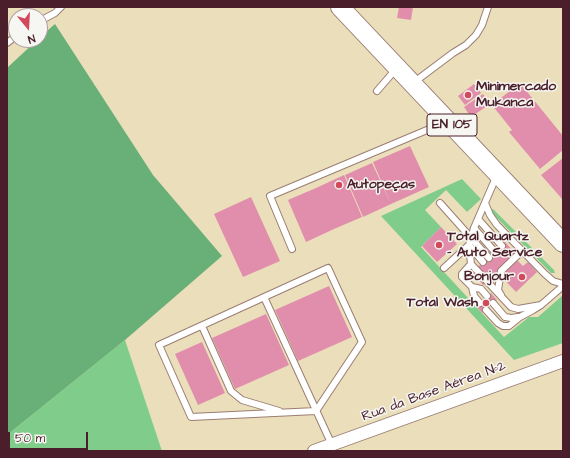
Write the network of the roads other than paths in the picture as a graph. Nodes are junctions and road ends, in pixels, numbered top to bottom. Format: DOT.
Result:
graph roads {
  1 [pos="61,7"];
  2 [pos="340,7"];
  3 [pos="488,7"];
  4 [pos="48,17"];
  5 [pos="397,67"];
  6 [pos="412,84"];
  7 [pos="377,91"];
  8 [pos="448,121"];
  9 [pos="497,174"];
  10 [pos="440,203"];
  11 [pos="485,203"];
  12 [pos="478,219"];
  13 [pos="474,228"];
  14 [pos="471,237"];
  15 [pos="563,243"];
  16 [pos="468,245"];
  17 [pos="502,246"];
  18 [pos="292,249"];
  19 [pos="522,251"];
  20 [pos="495,252"];
  21 [pos="489,258"];
  22 [pos="483,262"];
  23 [pos="471,264"];
  24 [pos="444,268"];
  25 [pos="494,275"];
  26 [pos="499,281"];
  27 [pos="563,285"];
  28 [pos="472,287"];
  29 [pos="487,296"];
  30 [pos="264,297"];
  31 [pos="501,297"];
  32 [pos="480,302"];
  33 [pos="493,303"];
  34 [pos="541,305"];
  35 [pos="486,310"];
  36 [pos="520,317"];
  37 [pos="202,326"];
  38 [pos="563,360"];
  39 [pos="316,411"];
  40 [pos="284,412"];
  41 [pos="332,445"];
  42 [pos="314,451"];
  1 -- 4 [label="lane"];
  2 -- 5 [label="main road, EN 105"];
  3 -- 6 [label="lane"];
  5 -- 6 [label="main road, EN 105"];
  5 -- 7 [label="lane"];
  6 -- 8 [label="main road, EN 105"];
  8 -- 9 [label="main road, EN 105"];
  8 -- 18 [label="lane"];
  9 -- 11 [label="lane"];
  9 -- 15 [label="main road, EN 105"];
  10 -- 14 [label="lane"];
  11 -- 12 [label="lane"];
  11 -- 19 [label="lane"];
  12 -- 13 [label="lane"];
  12 -- 17 [label="lane"];
  13 -- 14 [label="lane"];
  13 -- 20 [label="lane"];
  14 -- 16 [label="lane"];
  14 -- 21 [label="lane"];
  16 -- 22 [label="lane"];
  16 -- 23 [label="lane"];
  16 -- 24 [label="lane"];
  19 -- 26 [label="lane"];
  19 -- 27 [label="lane"];
  23 -- 28 [label="lane"];
  23 -- 31 [label="lane"];
  25 -- 26 [label="lane"];
  26 -- 31 [label="lane"];
  27 -- 34 [label="lane"];
  28 -- 29 [label="lane"];
  28 -- 32 [label="lane"];
  30 -- 37 [label="lane"];
  30 -- 39 [label="lane"];
  30 -- 39 [label="lane"];
  31 -- 34 [label="lane"];
  33 -- 36 [label="lane"];
  34 -- 36 [label="lane"];
  35 -- 36 [label="lane"];
  37 -- 40 [label="lane"];
  37 -- 40 [label="lane"];
  38 -- 41 [label="street, Rua da Base Aérea Nº2"];
  39 -- 40 [label="lane"];
  39 -- 41 [label="lane"];
  41 -- 42 [label="street, Rua da Base Aérea Nº2"];
}
